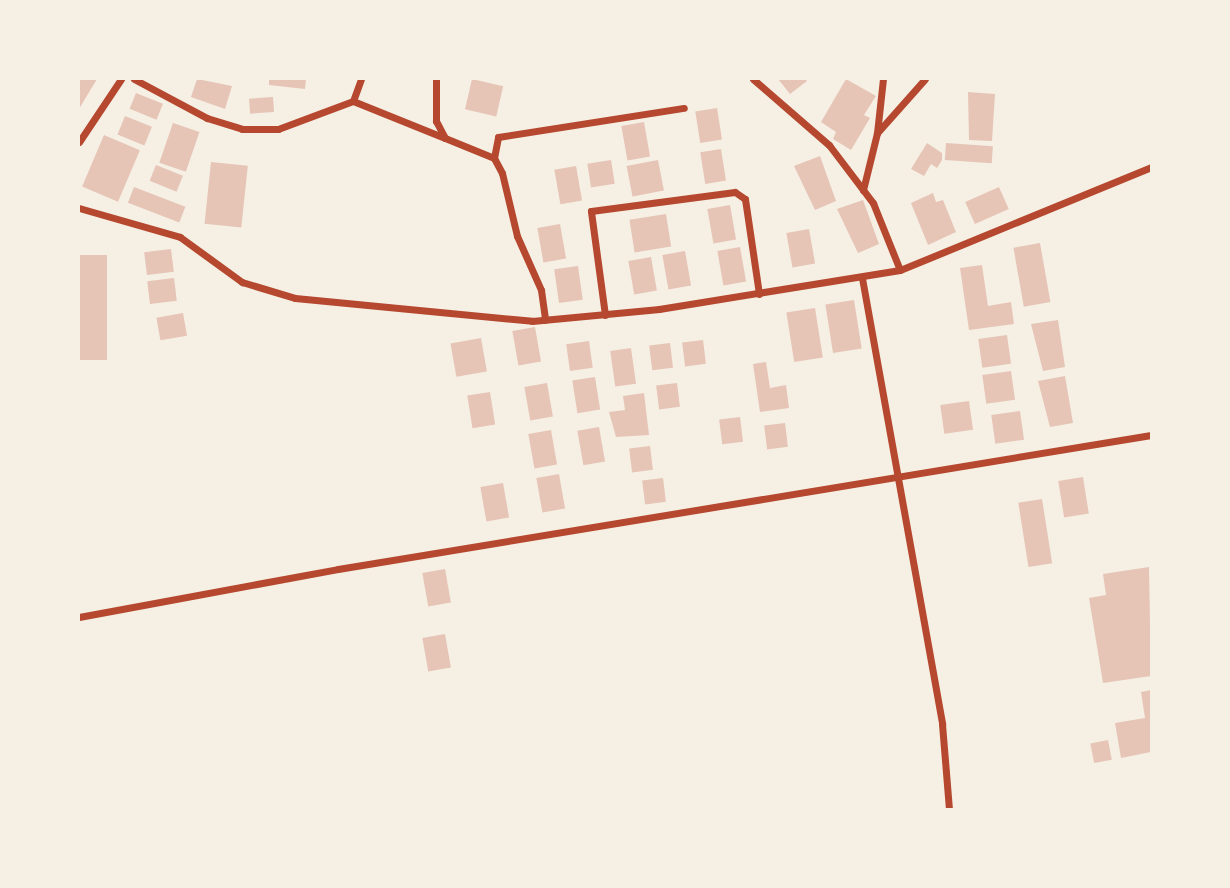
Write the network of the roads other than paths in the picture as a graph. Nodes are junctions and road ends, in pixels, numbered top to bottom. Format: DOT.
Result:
graph roads {
  1 [pos="121,79"];
  2 [pos="134,79"];
  3 [pos="361,79"];
  4 [pos="436,79"];
  5 [pos="753,79"];
  6 [pos="883,79"];
  7 [pos="925,79"];
  8 [pos="353,101"];
  9 [pos="684,108"];
  10 [pos="877,133"];
  11 [pos="445,138"];
  12 [pos="79,142"];
  13 [pos="494,158"];
  14 [pos="1151,167"];
  15 [pos="863,190"];
  16 [pos="79,208"];
  17 [pos="900,270"];
  18 [pos="862,278"];
  19 [pos="759,294"];
  20 [pos="605,315"];
  21 [pos="545,320"];
  22 [pos="1151,435"];
  23 [pos="899,480"];
  24 [pos="79,617"];
  25 [pos="949,809"];
  1 -- 12 [label="street"];
  2 -- 8 [label="street"];
  3 -- 8 [label="street"];
  4 -- 11 [label="street"];
  5 -- 15 [label="street"];
  6 -- 10 [label="street"];
  7 -- 10 [label="street"];
  8 -- 11 [label="street"];
  9 -- 13 [label="street"];
  10 -- 15 [label="street"];
  11 -- 13 [label="street"];
  13 -- 21 [label="street"];
  14 -- 17 [label="street"];
  15 -- 17 [label="street"];
  16 -- 21 [label="street"];
  17 -- 18 [label="street"];
  18 -- 19 [label="street"];
  18 -- 23 [label="street"];
  19 -- 20 [label="street"];
  19 -- 20 [label="street"];
  20 -- 21 [label="street"];
  22 -- 23 [label="street"];
  23 -- 24 [label="street"];
  23 -- 25 [label="street"];
}
